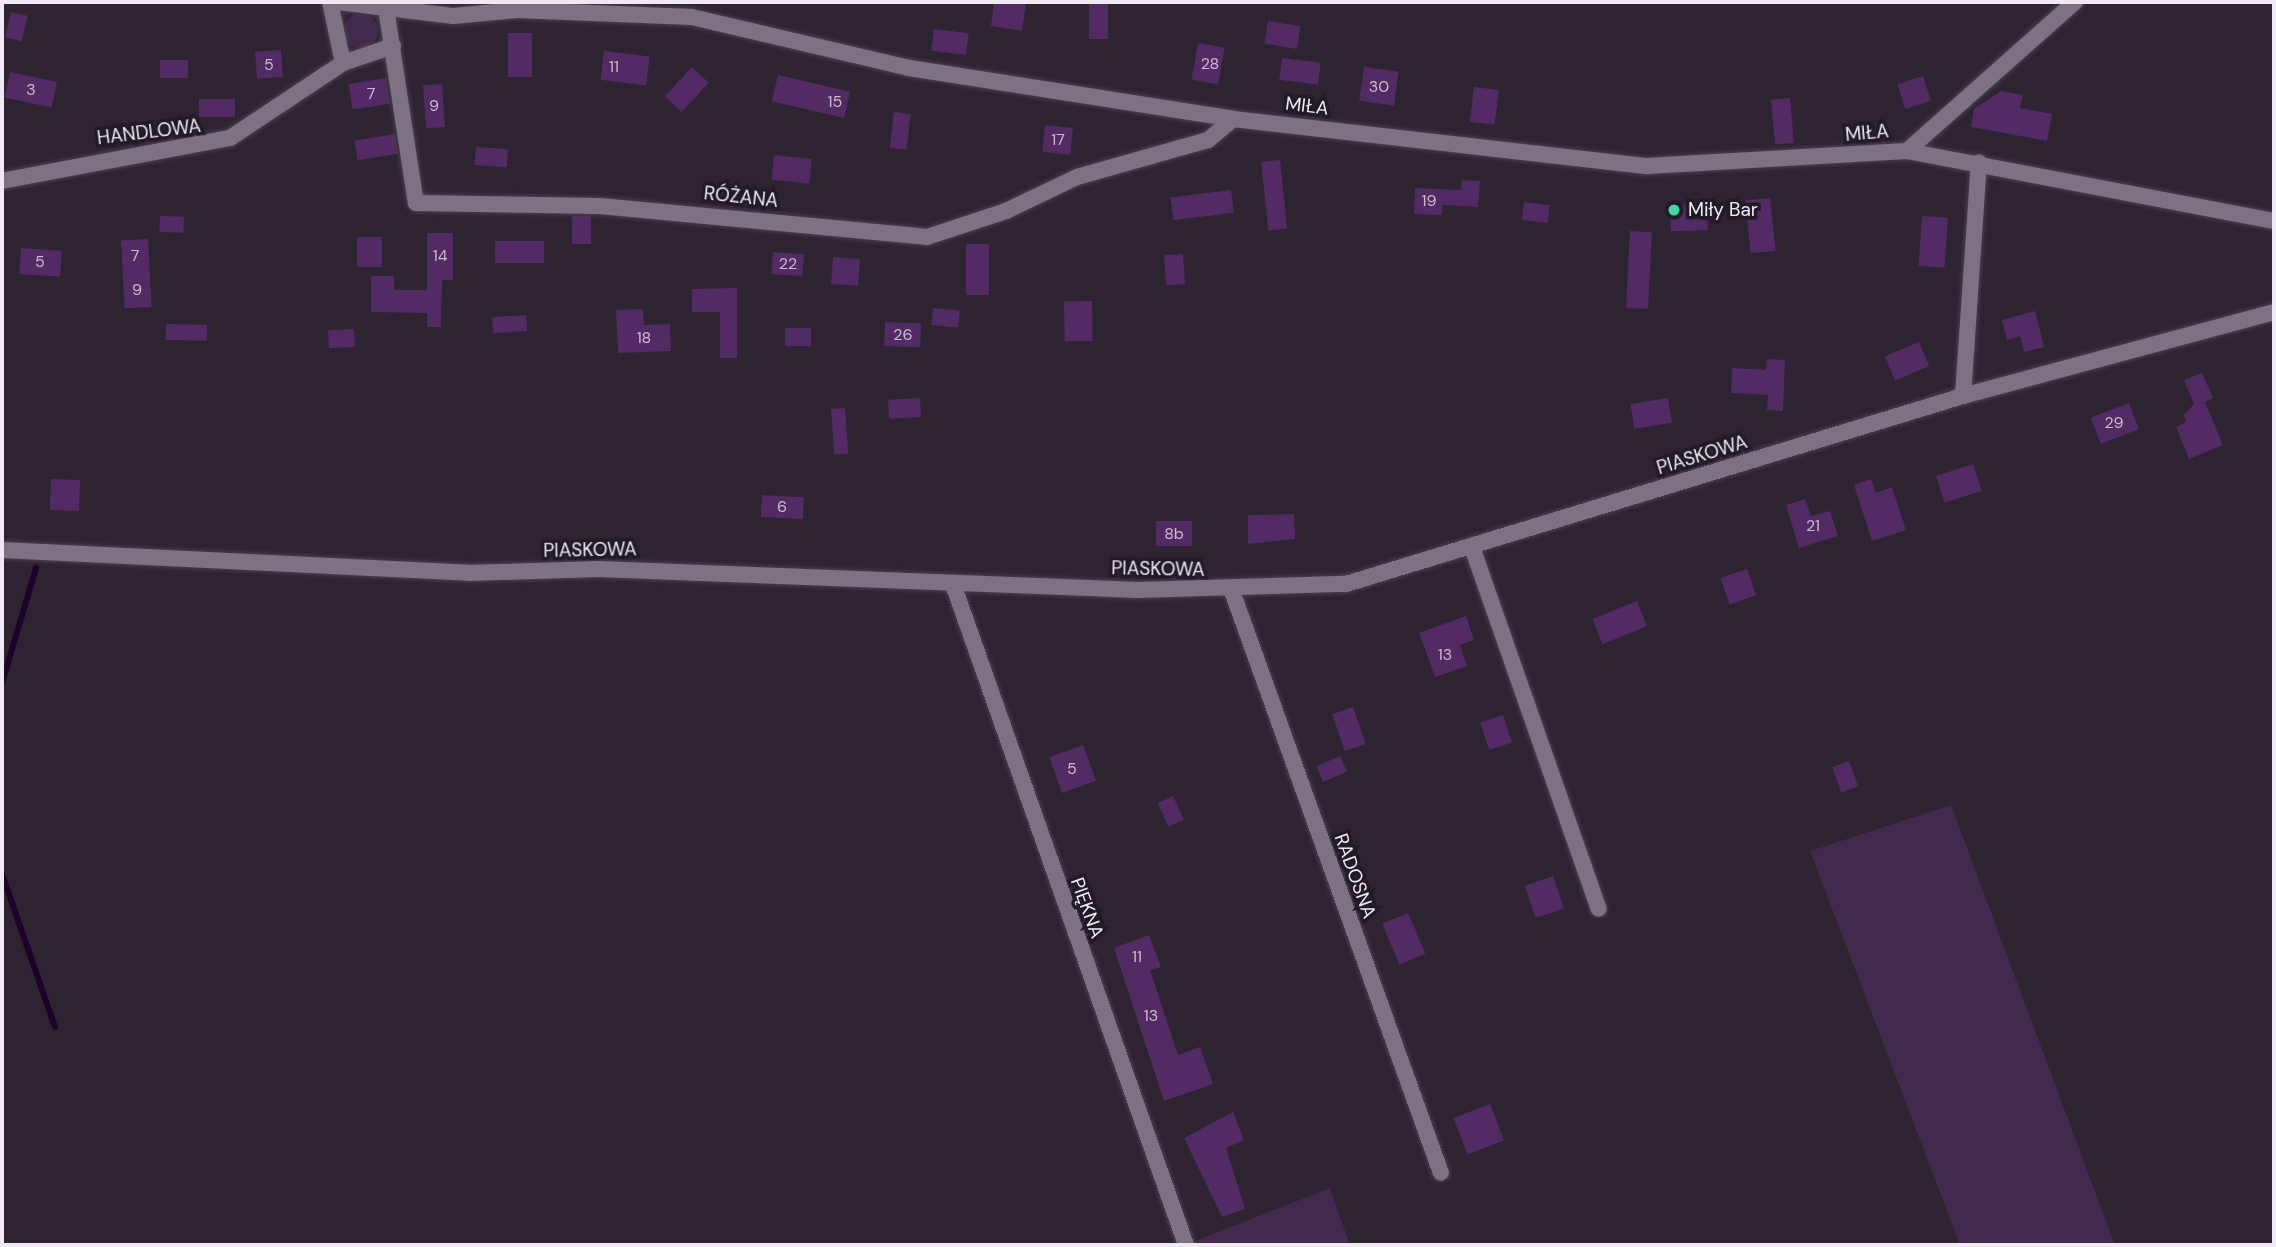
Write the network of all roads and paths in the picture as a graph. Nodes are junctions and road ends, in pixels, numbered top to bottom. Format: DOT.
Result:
graph roads {
  1 [pos="330,2"];
  2 [pos="338,2"];
  3 [pos="2075,2"];
  4 [pos="518,6"];
  5 [pos="386,8"];
  6 [pos="393,46"];
  7 [pos="343,63"];
  8 [pos="1233,119"];
  9 [pos="1907,151"];
  10 [pos="1979,163"];
  11 [pos="2,181"];
  12 [pos="2274,221"];
  13 [pos="2274,312"];
  14 [pos="1963,396"];
  15 [pos="2,550"];
  16 [pos="1473,550"];
  17 [pos="953,584"];
  18 [pos="1232,591"];
  19 [pos="1599,909"];
  20 [pos="1441,1173"];
  21 [pos="1186,1245"];
  1 -- 7 [label="street"];
  2 -- 5 [label="street, MIŁA"];
  3 -- 9 [label="street"];
  4 -- 5 [label="street, MIŁA"];
  4 -- 8 [label="street, MIŁA"];
  5 -- 6 [label="street, RÓŻANA"];
  6 -- 7 [label="street"];
  6 -- 8 [label="street, RÓŻANA"];
  7 -- 11 [label="street, HANDLOWA"];
  8 -- 9 [label="street, MIŁA"];
  9 -- 10 [label="street, MIŁA"];
  10 -- 12 [label="street, MIŁA"];
  10 -- 14 [label="street"];
  13 -- 14 [label="street, PIASKOWA"];
  14 -- 16 [label="street, PIASKOWA"];
  15 -- 17 [label="street, PIASKOWA"];
  16 -- 18 [label="street, PIASKOWA"];
  16 -- 19 [label="street"];
  17 -- 18 [label="street, PIASKOWA"];
  17 -- 21 [label="street, PIĘKNA"];
  18 -- 20 [label="street, RADOSNA"];
}
